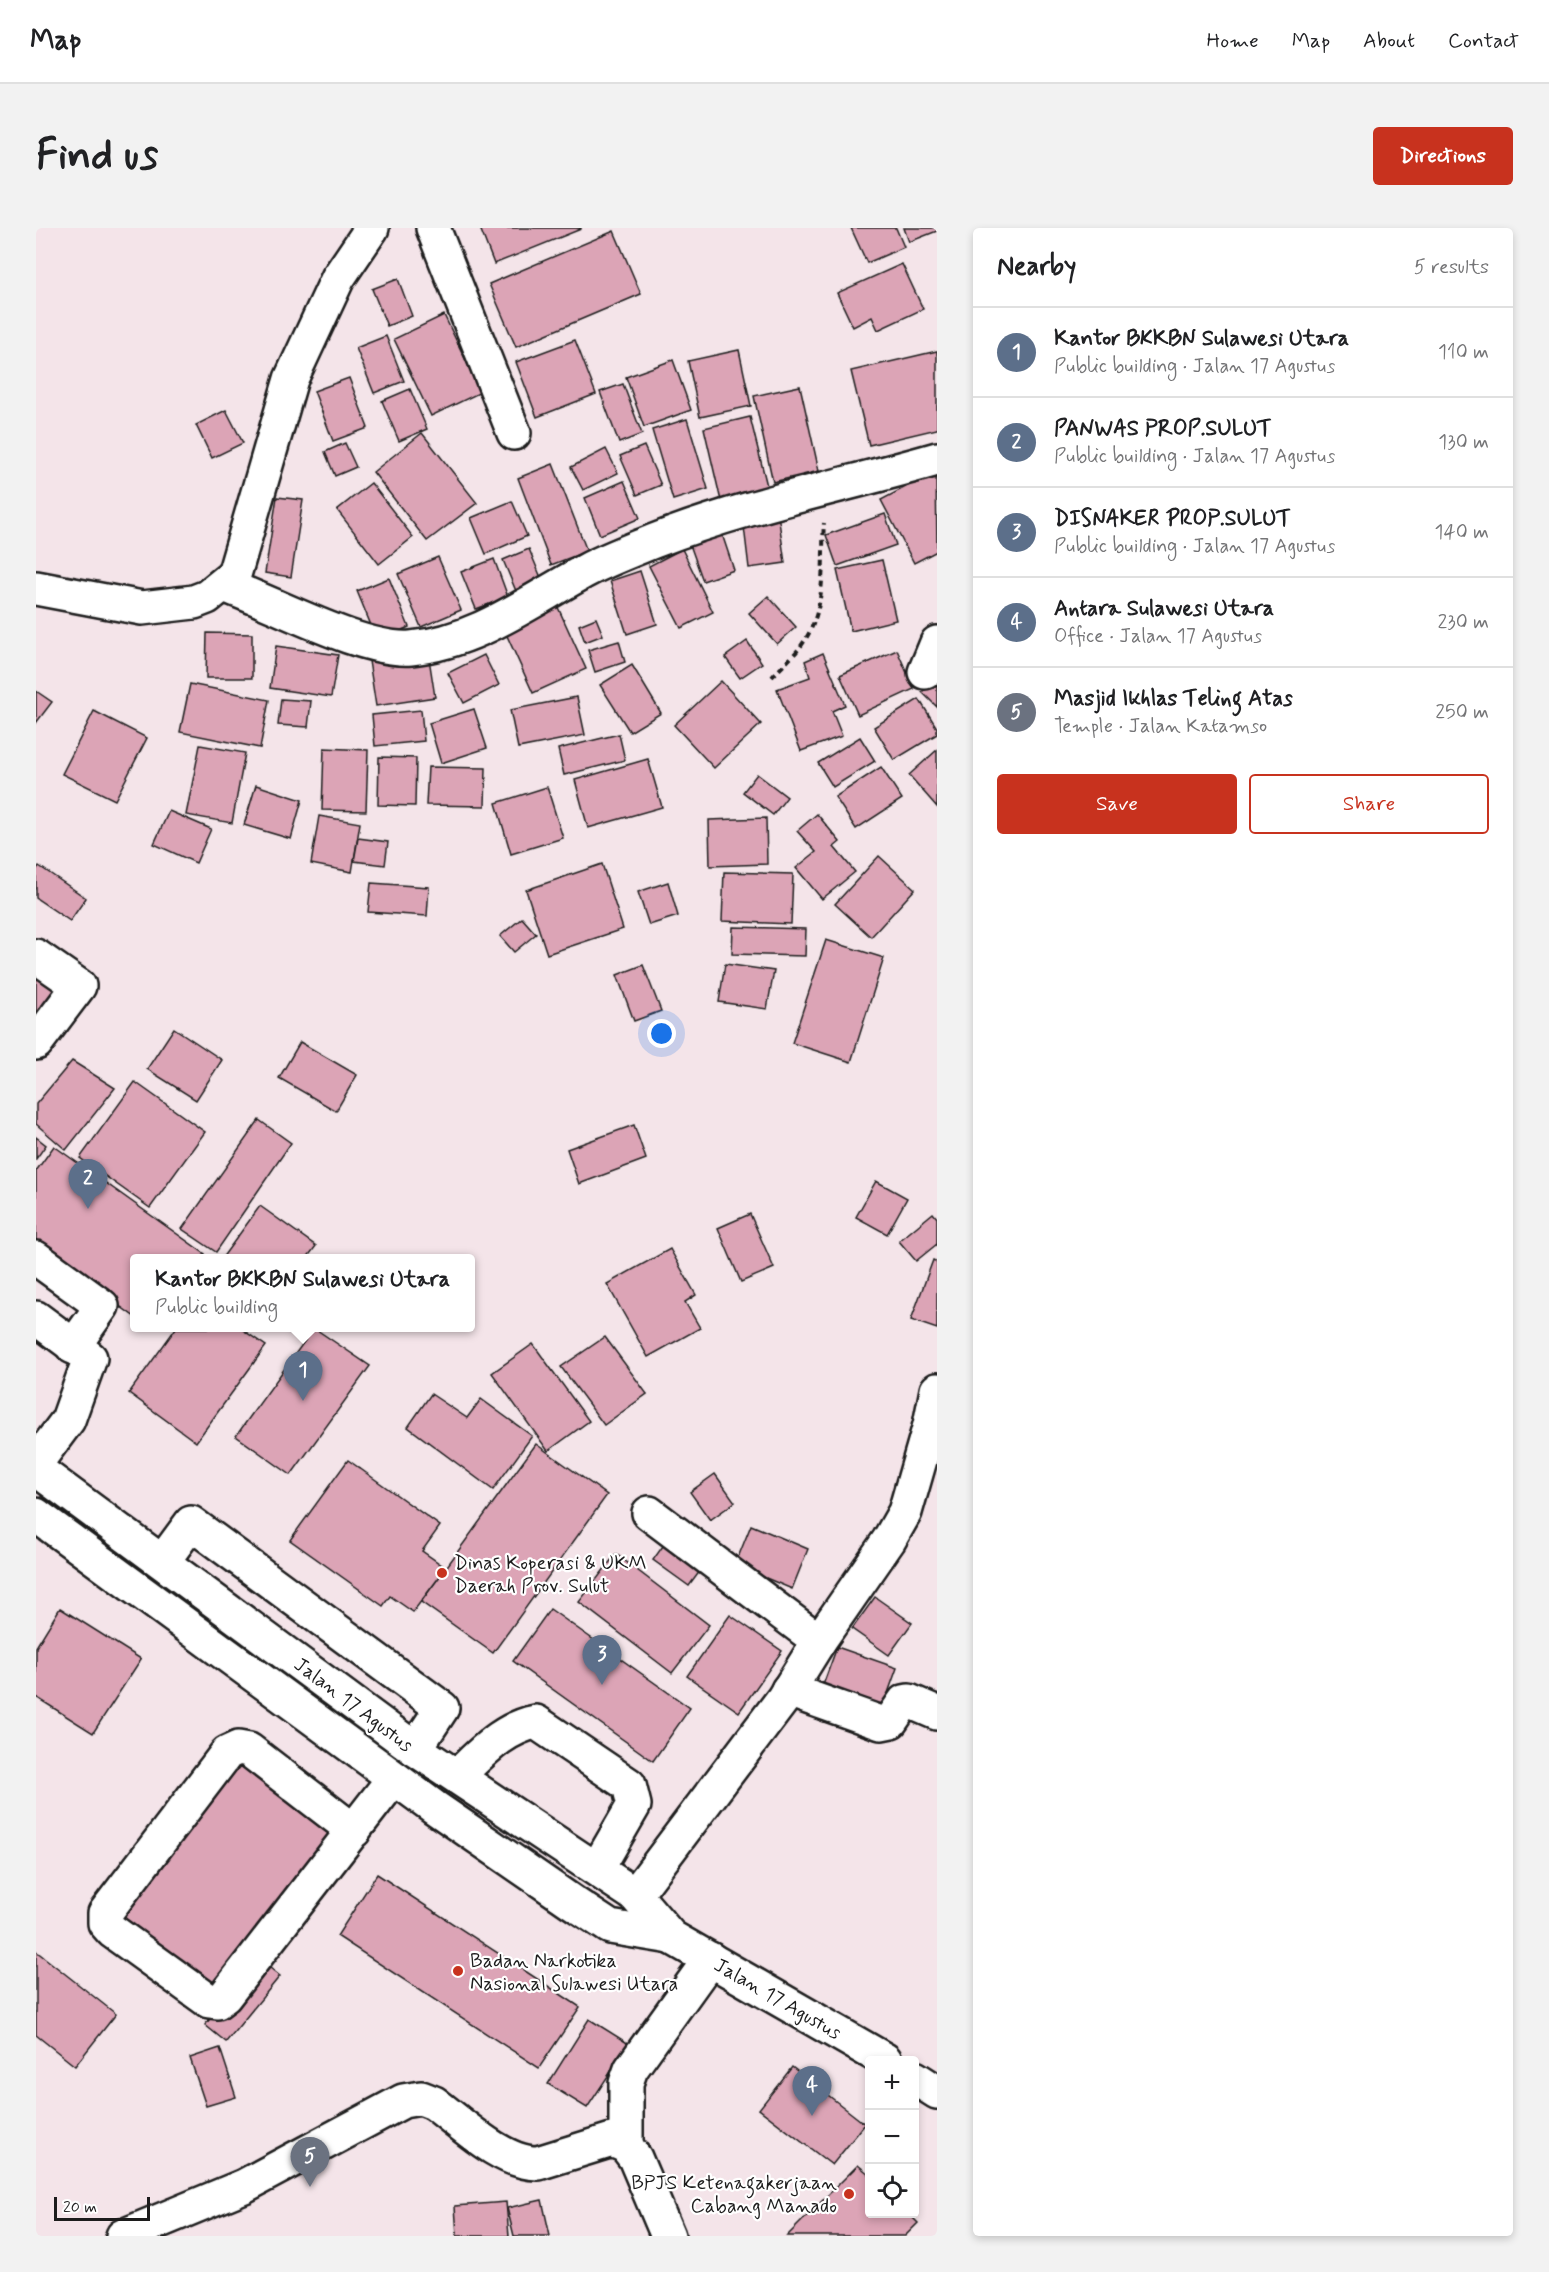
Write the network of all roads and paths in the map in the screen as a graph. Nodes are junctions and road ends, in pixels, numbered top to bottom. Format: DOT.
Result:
graph roads {
  1 [pos="372,228"];
  2 [pos="433,228"];
  3 [pos="514,433"];
  4 [pos="937,459"];
  5 [pos="826,488"];
  6 [pos="223,585"];
  7 [pos="36,588"];
  8 [pos="772,677"];
  9 [pos="36,956"];
  10 [pos="36,1043"];
  11 [pos="36,1258"];
  12 [pos="36,1318"];
  13 [pos="74,1347"];
  14 [pos="937,1390"];
  15 [pos="36,1463"];
  16 [pos="47,1478"];
  17 [pos="649,1513"];
  18 [pos="36,1516"];
  19 [pos="163,1561"];
  20 [pos="276,1585"];
  21 [pos="248,1624"];
  22 [pos="819,1641"];
  23 [pos="788,1690"];
  24 [pos="937,1713"];
  25 [pos="415,1749"];
  26 [pos="457,1776"];
  27 [pos="394,1778"];
  28 [pos="354,1831"];
  29 [pos="597,1869"];
  30 [pos="635,1896"];
  31 [pos="671,1937"];
  32 [pos="710,1959"];
  33 [pos="876,2056"];
  34 [pos="919,2081"];
  35 [pos="937,2092"];
  36 [pos="626,2146"];
  37 [pos="123,2236"];
  38 [pos="668,2236"];
  1 -- 6 [label="street"];
  2 -- 3 [label="street"];
  4 -- 5 [label="street"];
  5 -- 6 [label="street"];
  5 -- 8 [label="path"];
  6 -- 7 [label="street"];
  9 -- 10 [label="street"];
  11 -- 13 [label="street"];
  12 -- 13 [label="street"];
  13 -- 15 [label="street"];
  14 -- 22 [label="street"];
  16 -- 18 [label="street"];
  16 -- 19 [label="street, Jalan 17 Agustus"];
  17 -- 22 [label="street"];
  18 -- 27 [label="street, Jalan 17 Agustus"];
  19 -- 20 [label="street"];
  19 -- 21 [label="street, Jalan 17 Agustus"];
  20 -- 21 [label="street"];
  20 -- 25 [label="street"];
  21 -- 25 [label="street, Jalan 17 Agustus"];
  22 -- 23 [label="street"];
  23 -- 24 [label="street"];
  23 -- 30 [label="street"];
  25 -- 26 [label="street, Jalan 17 Agustus"];
  26 -- 29 [label="street, Jalan 17 Agustus"];
  26 -- 29 [label="street"];
  27 -- 28 [label="street"];
  27 -- 31 [label="street, Jalan 17 Agustus"];
  28 -- 28 [label="street"];
  29 -- 30 [label="street, Jalan 17 Agustus"];
  30 -- 31 [label="street, Jalan 17 Agustus"];
  31 -- 32 [label="street, Jalan 17 Agustus"];
  32 -- 33 [label="street, Jalan 17 Agustus"];
  32 -- 36 [label="street"];
  34 -- 35 [label="street"];
  36 -- 37 [label="street"];
  36 -- 38 [label="street"];
}
